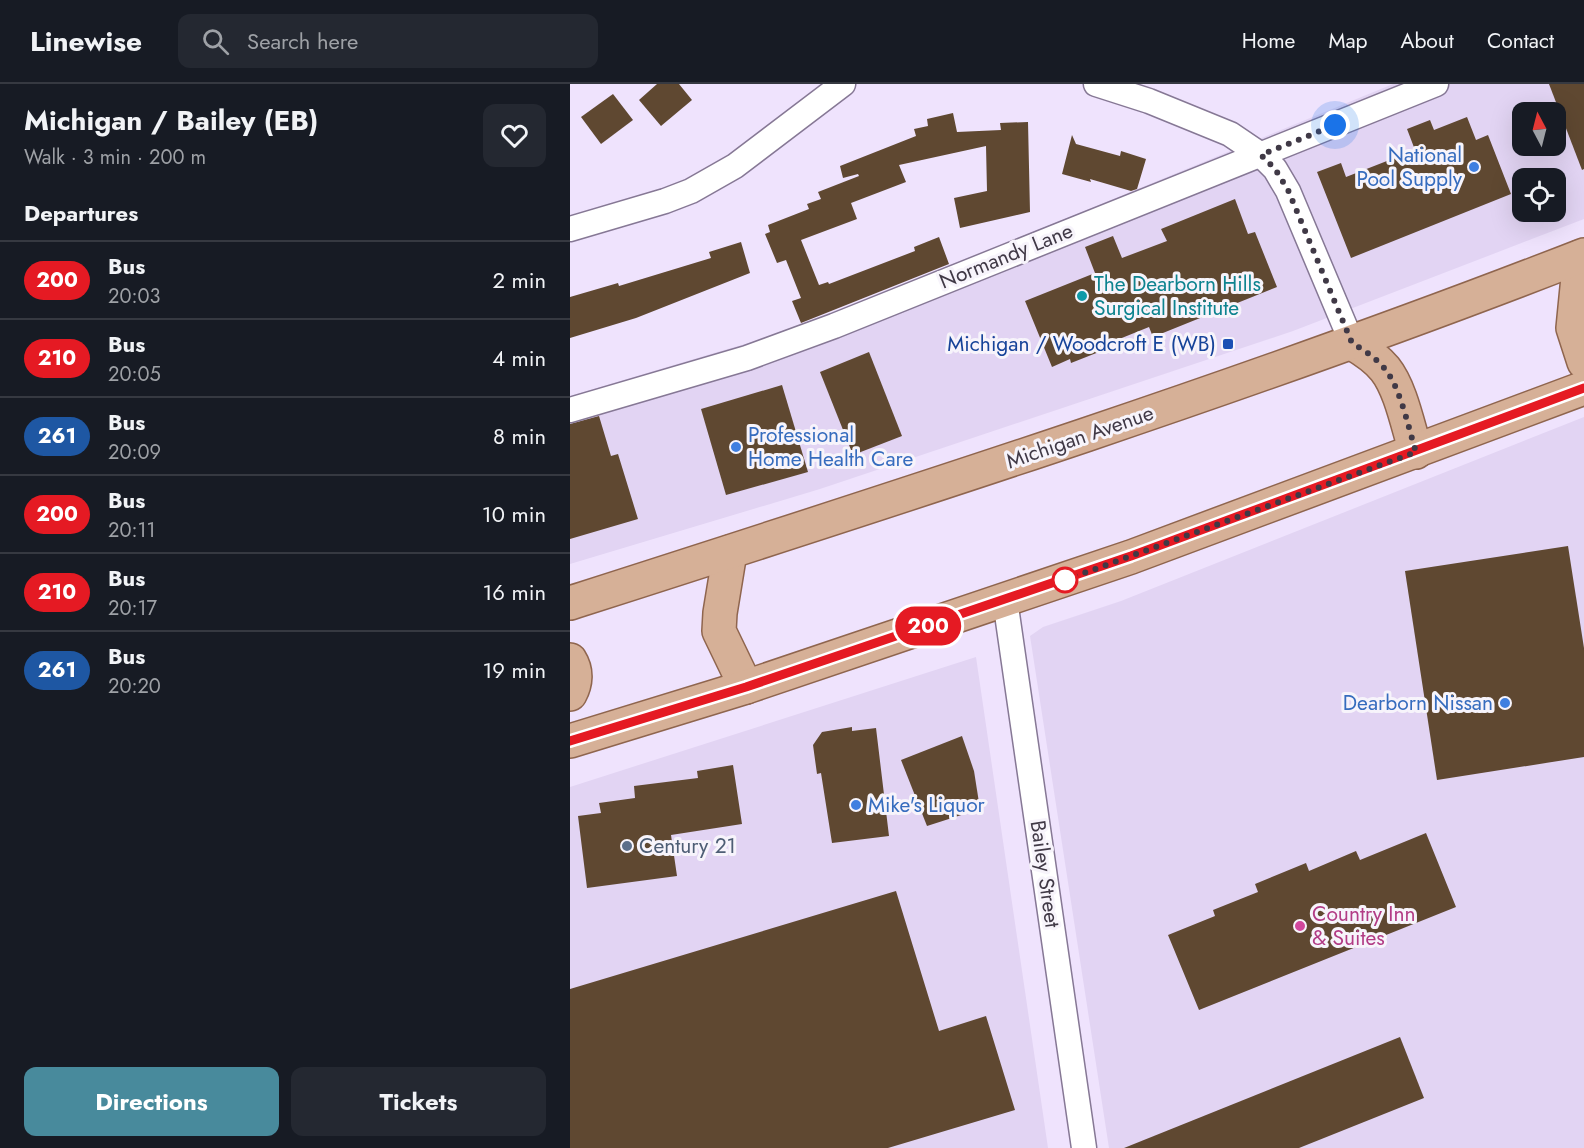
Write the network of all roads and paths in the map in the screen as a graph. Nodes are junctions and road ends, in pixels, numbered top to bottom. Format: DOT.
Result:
graph roads {
  1 [pos="1096,84"];
  2 [pos="1436,84"];
  3 [pos="842,85"];
  4 [pos="1261,155"];
  5 [pos="570,229"];
  6 [pos="1582,256"];
  7 [pos="1352,343"];
  8 [pos="1584,362"];
  9 [pos="1584,388"];
  10 [pos="570,410"];
  11 [pos="1416,452"];
  12 [pos="730,552"];
  13 [pos="1005,600"];
  14 [pos="570,603"];
  15 [pos="570,660"];
  16 [pos="746,687"];
  17 [pos="570,694"];
  18 [pos="570,741"];
  19 [pos="1084,1148"];
  1 -- 4 [label="street"];
  2 -- 4 [label="street, Normandy Lane"];
  3 -- 5 [label="street"];
  4 -- 7 [label="street"];
  4 -- 10 [label="street, Normandy Lane"];
  6 -- 7 [label="main road, Michigan Avenue"];
  6 -- 8 [label="main road"];
  7 -- 11 [label="main road"];
  7 -- 12 [label="main road, Michigan Avenue"];
  9 -- 11 [label="main road"];
  11 -- 13 [label="main road"];
  12 -- 14 [label="main road, Michigan Avenue"];
  12 -- 16 [label="main road"];
  13 -- 16 [label="main road"];
  13 -- 19 [label="street, Bailey Street"];
  15 -- 17 [label="main road"];
  16 -- 18 [label="main road"];
}
